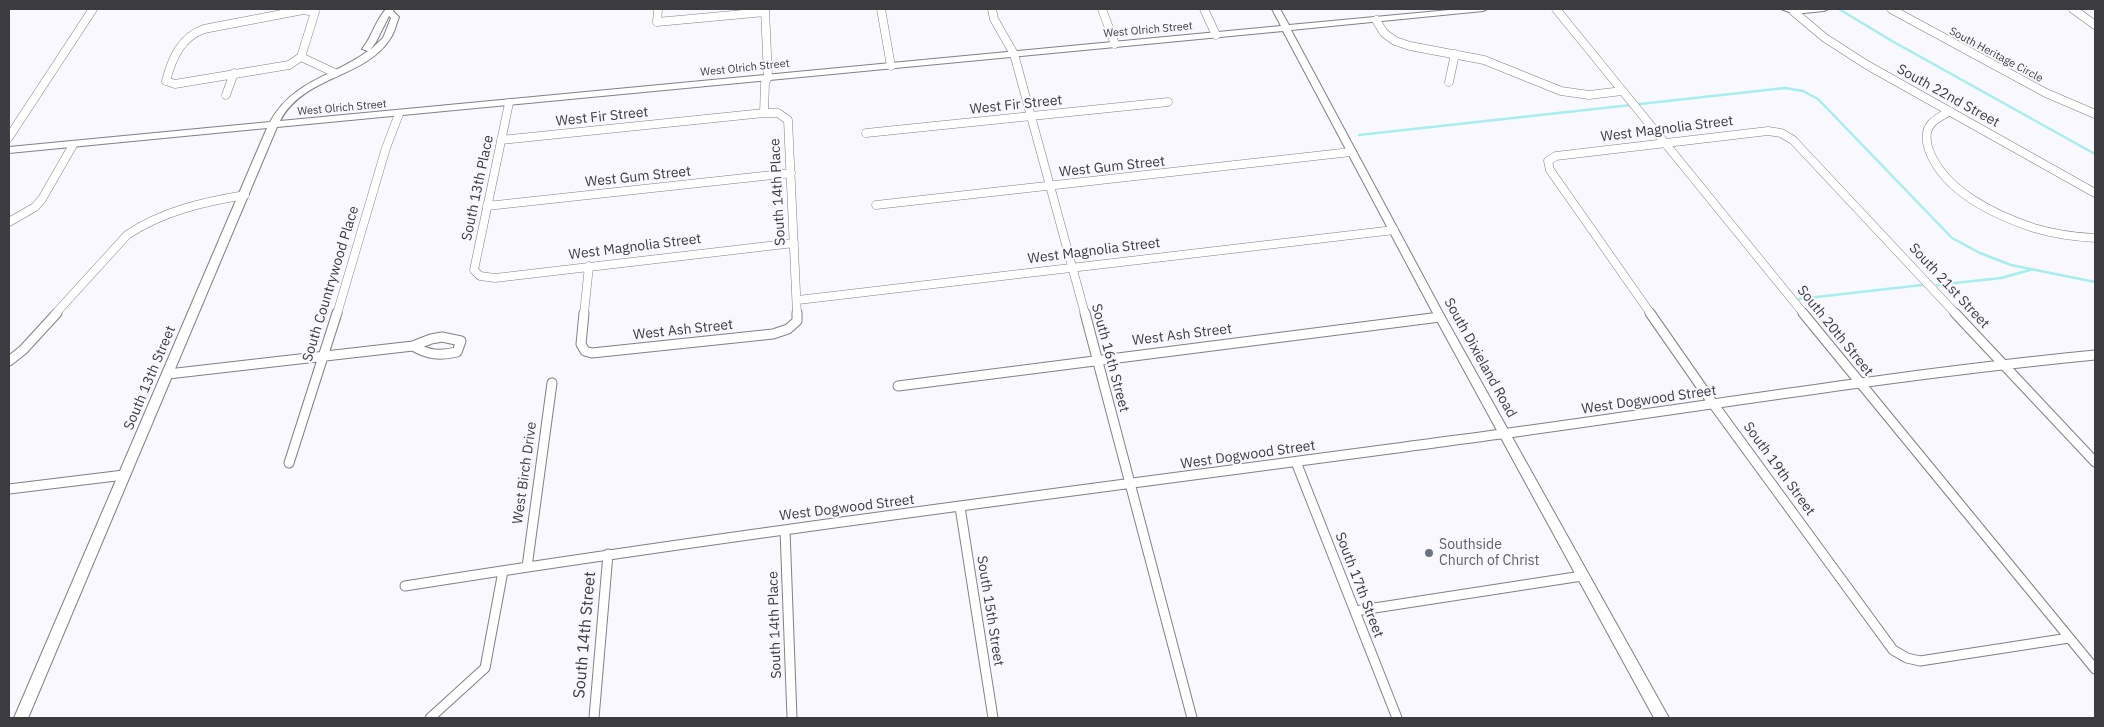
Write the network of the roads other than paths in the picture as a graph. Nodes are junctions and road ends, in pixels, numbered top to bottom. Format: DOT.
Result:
graph roads {
  1 [pos="93,9"];
  2 [pos="658,9"];
  3 [pos="881,9"];
  4 [pos="992,9"];
  5 [pos="1102,9"];
  6 [pos="1204,9"];
  7 [pos="1276,9"];
  8 [pos="1483,9"];
  9 [pos="1556,9"];
  10 [pos="1785,9"];
  11 [pos="1824,9"];
  12 [pos="1891,9"];
  13 [pos="2073,9"];
  14 [pos="765,10"];
  15 [pos="390,11"];
  16 [pos="1794,12"];
  17 [pos="1376,20"];
  18 [pos="2095,25"];
  19 [pos="1287,29"];
  20 [pos="1216,35"];
  21 [pos="1115,44"];
  22 [pos="1014,54"];
  23 [pos="1455,54"];
  24 [pos="301,57"];
  25 [pos="891,66"];
  26 [pos="234,73"];
  27 [pos="335,73"];
  28 [pos="768,77"];
  29 [pos="1449,82"];
  30 [pos="175,84"];
  31 [pos="1622,91"];
  32 [pos="226,95"];
  33 [pos="1168,102"];
  34 [pos="509,103"];
  35 [pos="1950,111"];
  36 [pos="764,113"];
  37 [pos="399,114"];
  38 [pos="2095,114"];
  39 [pos="1032,115"];
  40 [pos="274,125"];
  41 [pos="866,133"];
  42 [pos="1781,133"];
  43 [pos="9,137"];
  44 [pos="501,140"];
  45 [pos="1663,143"];
  46 [pos="73,144"];
  47 [pos="9,150"];
  48 [pos="1351,152"];
  49 [pos="1556,156"];
  50 [pos="791,173"];
  51 [pos="1050,187"];
  52 [pos="2095,192"];
  53 [pos="245,195"];
  54 [pos="876,205"];
  55 [pos="487,206"];
  56 [pos="9,222"];
  57 [pos="1394,230"];
  58 [pos="2095,238"];
  59 [pos="794,243"];
  60 [pos="589,266"];
  61 [pos="1072,268"];
  62 [pos="480,276"];
  63 [pos="798,300"];
  64 [pos="1440,317"];
  65 [pos="788,329"];
  66 [pos="413,346"];
  67 [pos="582,347"];
  68 [pos="2095,355"];
  69 [pos="324,357"];
  70 [pos="1096,360"];
  71 [pos="9,362"];
  72 [pos="2004,364"];
  73 [pos="168,374"];
  74 [pos="552,383"];
  75 [pos="1862,384"];
  76 [pos="898,386"];
  77 [pos="1714,405"];
  78 [pos="1505,434"];
  79 [pos="289,462"];
  80 [pos="1296,462"];
  81 [pos="2095,462"];
  82 [pos="124,475"];
  83 [pos="1129,485"];
  84 [pos="9,489"];
  85 [pos="960,507"];
  86 [pos="785,530"];
  87 [pos="608,554"];
  88 [pos="528,567"];
  89 [pos="503,571"];
  90 [pos="1582,576"];
  91 [pos="405,586"];
  92 [pos="1354,611"];
  93 [pos="2069,638"];
  94 [pos="2095,669"];
  95 [pos="21,718"];
  96 [pos="430,718"];
  97 [pos="594,718"];
  98 [pos="792,718"];
  99 [pos="993,718"];
  100 [pos="1192,718"];
  101 [pos="1397,718"];
  102 [pos="1662,718"];
  1 -- 43 [label="street"];
  2 -- 14 [label="street"];
  3 -- 25 [label="street"];
  4 -- 22 [label="street, South 16th Street"];
  5 -- 21 [label="street"];
  6 -- 20 [label="street"];
  7 -- 19 [label="street, South Dixieland Road"];
  8 -- 17 [label="street, West Olrich Street"];
  9 -- 31 [label="street, South 20th Street"];
  10 -- 16 [label="street"];
  11 -- 16 [label="street"];
  12 -- 38 [label="street, South Heritage Circle"];
  13 -- 18 [label="street"];
  14 -- 28 [label="street"];
  15 -- 27 [label="street, South 13th Street"];
  16 -- 35 [label="street, South 22nd Street"];
  17 -- 19 [label="street, West Olrich Street"];
  17 -- 23 [label="street"];
  19 -- 20 [label="street, West Olrich Street"];
  19 -- 48 [label="street, South Dixieland Road"];
  20 -- 21 [label="street, West Olrich Street"];
  21 -- 22 [label="street, West Olrich Street"];
  22 -- 25 [label="street, West Olrich Street"];
  22 -- 39 [label="street, South 16th Street"];
  23 -- 29 [label="street"];
  23 -- 31 [label="street"];
  24 -- 26 [label="street"];
  24 -- 27 [label="street"];
  24 -- 30 [label="street"];
  25 -- 28 [label="street, West Olrich Street"];
  26 -- 30 [label="street"];
  26 -- 32 [label="street"];
  27 -- 40 [label="street, South 13th Street"];
  28 -- 34 [label="street, West Olrich Street"];
  28 -- 36 [label="street"];
  31 -- 45 [label="street, South 20th Street"];
  33 -- 39 [label="street, West Fir Street"];
  34 -- 37 [label="street, West Olrich Street"];
  34 -- 44 [label="street, South 13th Place"];
  35 -- 52 [label="street, South 22nd Street"];
  35 -- 58 [label="street"];
  36 -- 44 [label="street, West Fir Street"];
  36 -- 50 [label="street, South 14th Place"];
  37 -- 40 [label="street, West Olrich Street"];
  37 -- 69 [label="street, South Countrywood Place"];
  39 -- 41 [label="street, West Fir Street"];
  39 -- 51 [label="street, South 16th Street"];
  40 -- 46 [label="street, West Olrich Street"];
  40 -- 53 [label="street, South 13th Street"];
  42 -- 45 [label="street, West Magnolia Street"];
  42 -- 72 [label="street, South 21st Street"];
  44 -- 55 [label="street, South 13th Place"];
  45 -- 49 [label="street, West Magnolia Street"];
  45 -- 75 [label="street, South 20th Street"];
  46 -- 47 [label="street, West Olrich Street"];
  46 -- 56 [label="street"];
  48 -- 51 [label="street, West Gum Street"];
  48 -- 57 [label="street, South Dixieland Road"];
  49 -- 77 [label="street, South 19th Street"];
  50 -- 55 [label="street, West Gum Street"];
  50 -- 59 [label="street, South 14th Place"];
  51 -- 54 [label="street, West Gum Street"];
  51 -- 61 [label="street, South 16th Street"];
  53 -- 71 [label="street"];
  53 -- 73 [label="street, South 13th Street"];
  55 -- 62 [label="street, South 13th Place"];
  57 -- 61 [label="street, West Magnolia Street"];
  57 -- 64 [label="street, South Dixieland Road"];
  59 -- 60 [label="street, West Magnolia Street"];
  59 -- 63 [label="street, South 14th Place"];
  60 -- 62 [label="street, West Magnolia Street"];
  60 -- 67 [label="street"];
  61 -- 63 [label="street, West Magnolia Street"];
  61 -- 70 [label="street, South 16th Street"];
  63 -- 65 [label="street, South 14th Place"];
  64 -- 70 [label="street, West Ash Street"];
  64 -- 78 [label="street, South Dixieland Road"];
  65 -- 67 [label="street, West Ash Street"];
  66 -- 69 [label="street"];
  68 -- 72 [label="street, West Dogwood Street"];
  69 -- 73 [label="street"];
  69 -- 79 [label="street, South Countrywood Place"];
  70 -- 76 [label="street, West Ash Street"];
  70 -- 83 [label="street, South 16th Street"];
  72 -- 75 [label="street, West Dogwood Street"];
  72 -- 81 [label="street, South 21st Street"];
  73 -- 82 [label="street, South 13th Street"];
  74 -- 88 [label="street, West Birch Drive"];
  75 -- 77 [label="street, West Dogwood Street"];
  75 -- 93 [label="street, South 20th Street"];
  77 -- 78 [label="street, West Dogwood Street"];
  77 -- 93 [label="street, South 19th Street"];
  78 -- 80 [label="street, West Dogwood Street"];
  78 -- 90 [label="street, South Dixieland Road"];
  80 -- 83 [label="street, West Dogwood Street"];
  80 -- 92 [label="street, South 17th Street"];
  82 -- 84 [label="street"];
  82 -- 95 [label="street, South 13th Street"];
  83 -- 85 [label="street, West Dogwood Street"];
  83 -- 100 [label="street, South 16th Street"];
  85 -- 86 [label="street, West Dogwood Street"];
  85 -- 99 [label="street, South 15th Street"];
  86 -- 87 [label="street, West Dogwood Street"];
  86 -- 98 [label="street, South 14th Place"];
  87 -- 88 [label="street, West Dogwood Street"];
  87 -- 97 [label="street, South 14th Street"];
  88 -- 89 [label="street, West Dogwood Street"];
  89 -- 91 [label="street, West Dogwood Street"];
  89 -- 96 [label="street"];
  90 -- 92 [label="street"];
  90 -- 102 [label="street, South Dixieland Road"];
  92 -- 101 [label="street, South 17th Street"];
  93 -- 94 [label="street, South 20th Street"];
}
